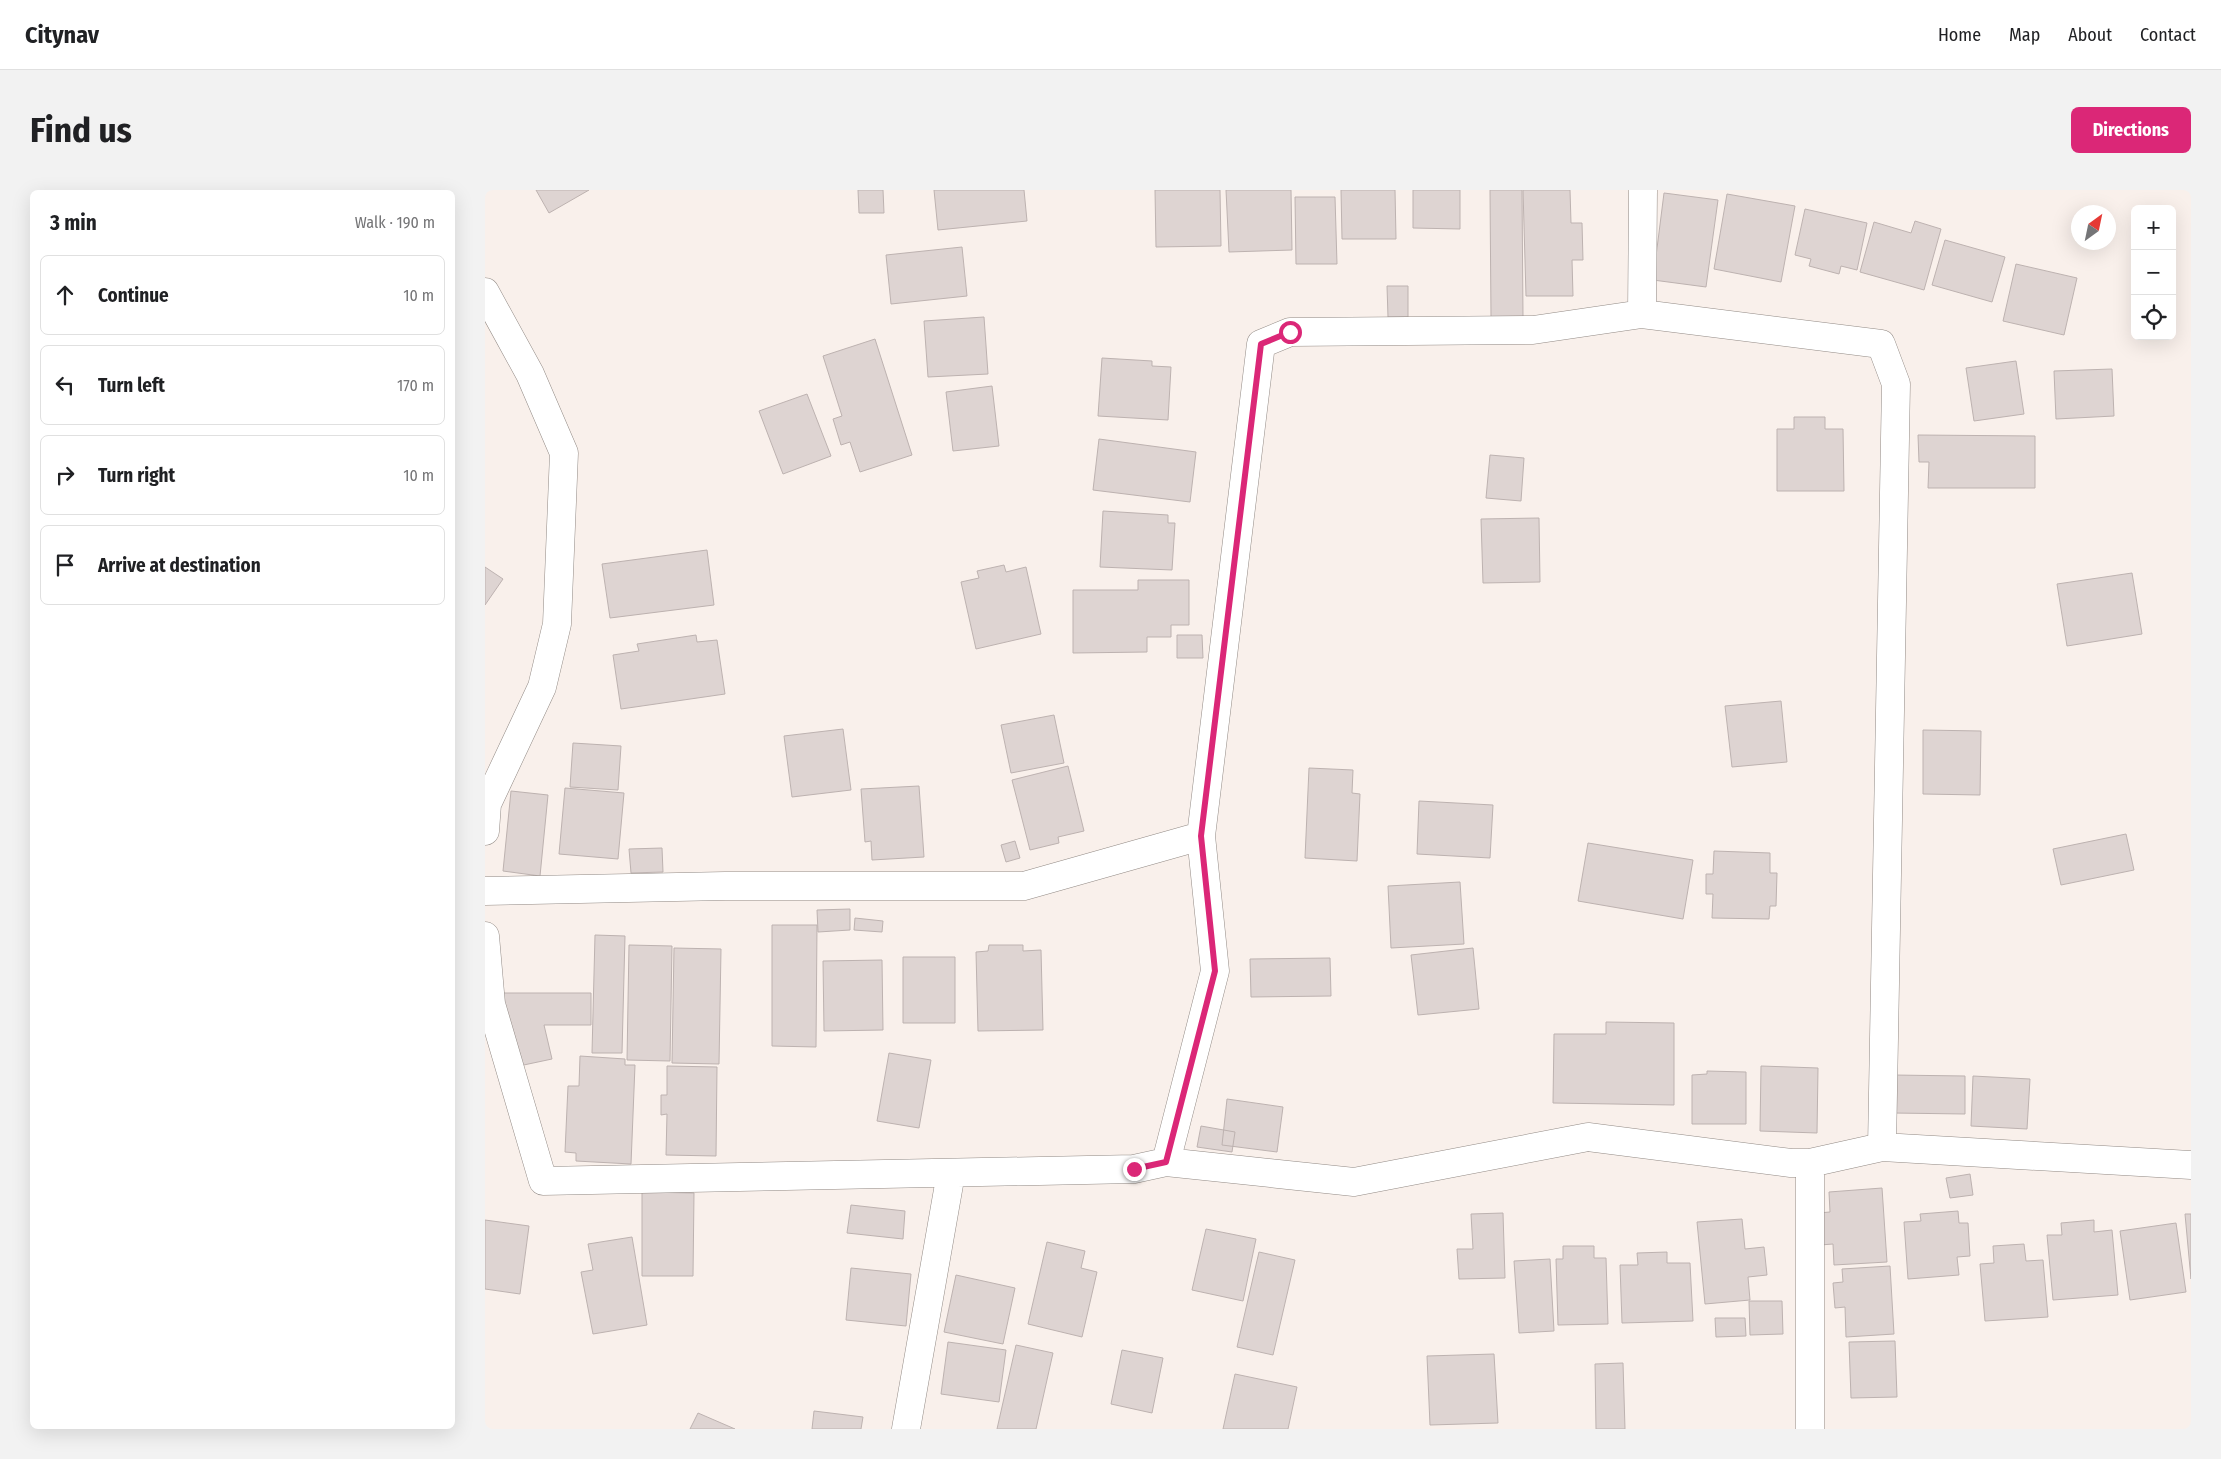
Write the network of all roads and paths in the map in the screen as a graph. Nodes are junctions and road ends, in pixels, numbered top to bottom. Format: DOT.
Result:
graph roads {
  1 [pos="1643,190"];
  2 [pos="485,292"];
  3 [pos="1642,314"];
  4 [pos="485,831"];
  5 [pos="1201,836"];
  6 [pos="485,891"];
  7 [pos="485,936"];
  8 [pos="1882,1147"];
  9 [pos="1166,1162"];
  10 [pos="1810,1163"];
  11 [pos="2191,1165"];
  12 [pos="951,1173"];
  13 [pos="906,1429"];
  14 [pos="1810,1429"];
  1 -- 3 [label="street"];
  2 -- 4 [label="street"];
  3 -- 5 [label="street"];
  3 -- 8 [label="street"];
  5 -- 6 [label="street"];
  5 -- 9 [label="street"];
  7 -- 12 [label="street"];
  8 -- 10 [label="street"];
  8 -- 11 [label="street"];
  9 -- 10 [label="street"];
  9 -- 12 [label="street"];
  10 -- 14 [label="street"];
  12 -- 13 [label="street"];
}
